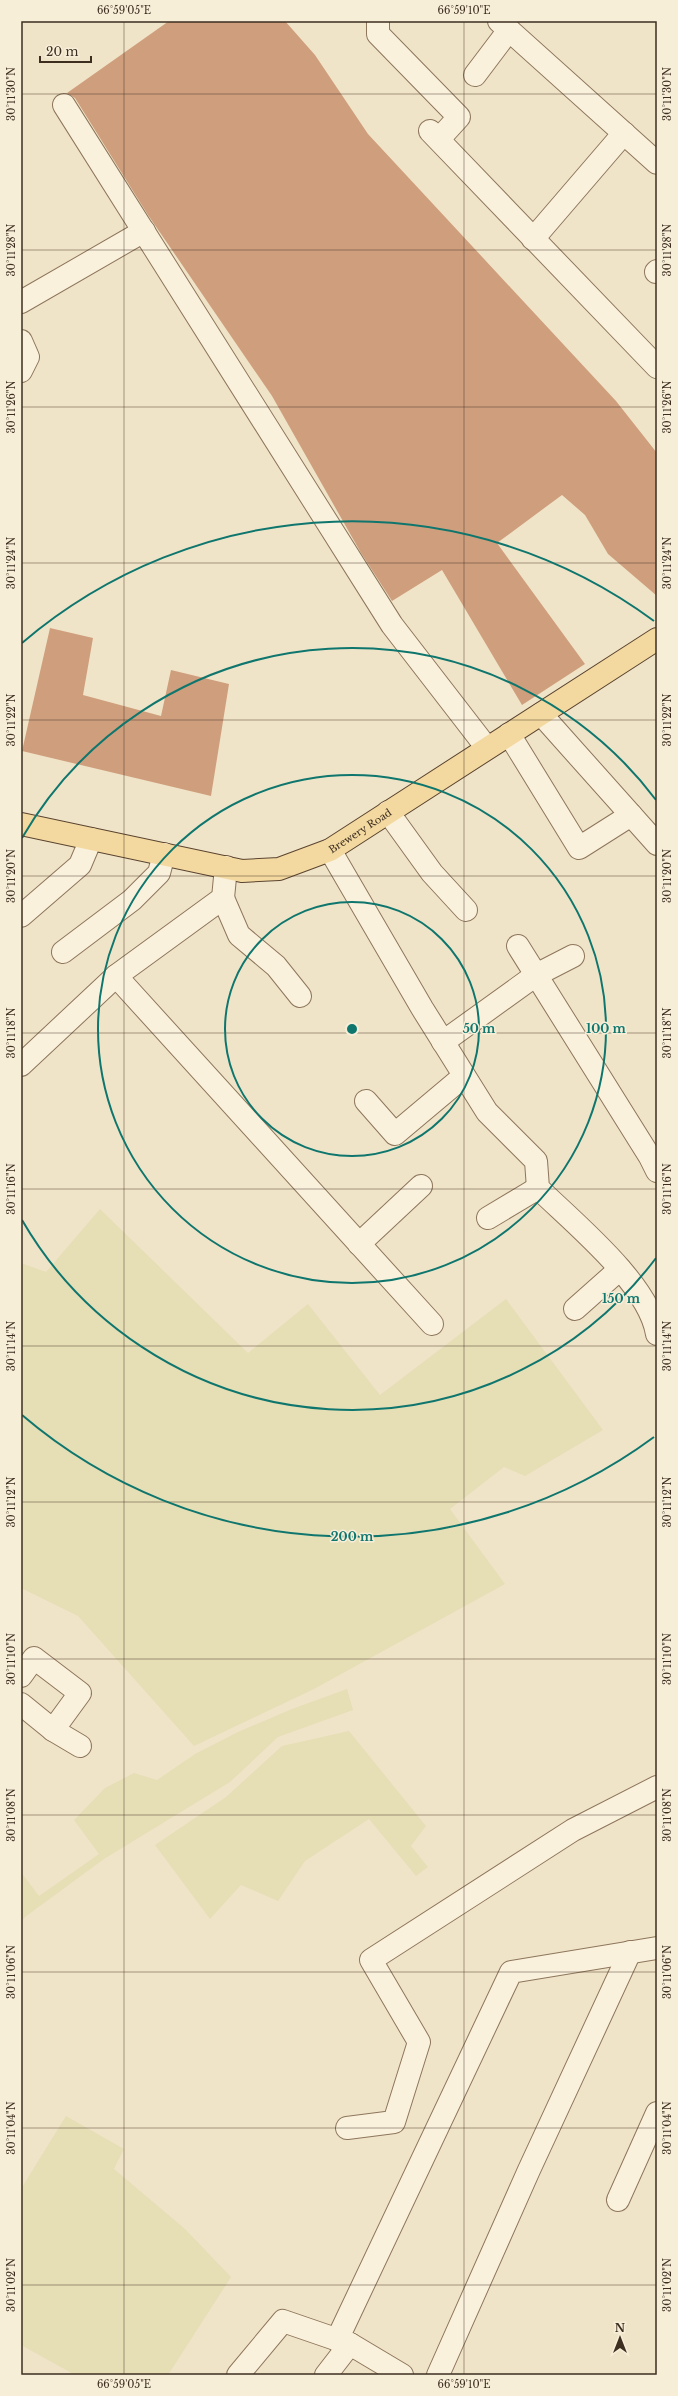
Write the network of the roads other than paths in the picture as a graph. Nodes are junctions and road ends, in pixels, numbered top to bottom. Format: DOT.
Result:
graph roads {
  1 [pos="378,21"];
  2 [pos="504,25"];
  3 [pos="475,75"];
  4 [pos="64,105"];
  5 [pos="624,133"];
  6 [pos="657,163"];
  7 [pos="144,231"];
  8 [pos="534,239"];
  9 [pos="21,302"];
  10 [pos="21,341"];
  11 [pos="657,367"];
  12 [pos="21,371"];
  13 [pos="657,639"];
  14 [pos="541,714"];
  15 [pos="509,734"];
  16 [pos="487,748"];
  17 [pos="388,812"];
  18 [pos="631,815"];
  19 [pos="21,824"];
  20 [pos="91,839"];
  21 [pos="657,844"];
  22 [pos="330,850"];
  23 [pos="164,854"];
  24 [pos="226,867"];
  25 [pos="223,898"];
  26 [pos="466,910"];
  27 [pos="21,916"];
  28 [pos="518,946"];
  29 [pos="63,952"];
  30 [pos="573,956"];
  31 [pos="116,976"];
  32 [pos="536,976"];
  33 [pos="300,996"];
  34 [pos="443,1042"];
  35 [pos="21,1065"];
  36 [pos="464,1076"];
  37 [pos="366,1101"];
  38 [pos="657,1171"];
  39 [pos="421,1186"];
  40 [pos="538,1188"];
  41 [pos="488,1218"];
  42 [pos="359,1244"];
  43 [pos="620,1269"];
  44 [pos="575,1309"];
  45 [pos="432,1324"];
  46 [pos="657,1334"];
  47 [pos="21,1676"];
  48 [pos="21,1704"];
  49 [pos="53,1730"];
  50 [pos="80,1746"];
  51 [pos="657,1787"];
  52 [pos="657,1948"];
  53 [pos="630,1952"];
  54 [pos="657,2113"];
  55 [pos="347,2128"];
  56 [pos="618,2200"];
  57 [pos="344,2342"];
  58 [pos="238,2375"];
  59 [pos="326,2375"];
  60 [pos="402,2375"];
  61 [pos="438,2375"];
  1 -- 8 [label="street"];
  2 -- 3 [label="street"];
  2 -- 5 [label="street"];
  4 -- 7 [label="street"];
  5 -- 6 [label="street"];
  5 -- 8 [label="street"];
  7 -- 9 [label="street"];
  7 -- 16 [label="street"];
  8 -- 11 [label="street"];
  10 -- 12 [label="street"];
  13 -- 14 [label="main road, Brewery Road"];
  14 -- 15 [label="main road, Brewery Road"];
  14 -- 18 [label="street"];
  15 -- 16 [label="main road, Brewery Road"];
  15 -- 18 [label="street"];
  16 -- 17 [label="main road, Brewery Road"];
  17 -- 22 [label="main road, Brewery Road"];
  17 -- 26 [label="street"];
  18 -- 21 [label="street"];
  19 -- 20 [label="main road, Brewery Road"];
  20 -- 23 [label="main road, Brewery Road"];
  20 -- 27 [label="street"];
  22 -- 24 [label="main road, Brewery Road"];
  22 -- 34 [label="street"];
  23 -- 24 [label="main road, Brewery Road"];
  23 -- 29 [label="street"];
  24 -- 25 [label="street"];
  25 -- 31 [label="street"];
  25 -- 33 [label="street"];
  28 -- 32 [label="street"];
  30 -- 32 [label="street"];
  31 -- 35 [label="street"];
  31 -- 42 [label="street"];
  32 -- 34 [label="street"];
  32 -- 38 [label="street"];
  34 -- 36 [label="street"];
  36 -- 37 [label="street"];
  36 -- 40 [label="street"];
  39 -- 42 [label="street"];
  40 -- 41 [label="street"];
  40 -- 43 [label="street"];
  42 -- 45 [label="street"];
  43 -- 44 [label="street"];
  43 -- 46 [label="street"];
  47 -- 49 [label="street"];
  48 -- 49 [label="street"];
  49 -- 50 [label="street"];
  51 -- 55 [label="street"];
  52 -- 53 [label="street"];
  53 -- 57 [label="street"];
  53 -- 61 [label="street"];
  54 -- 56 [label="street"];
  57 -- 58 [label="street"];
  57 -- 59 [label="street"];
  57 -- 60 [label="street"];
}
